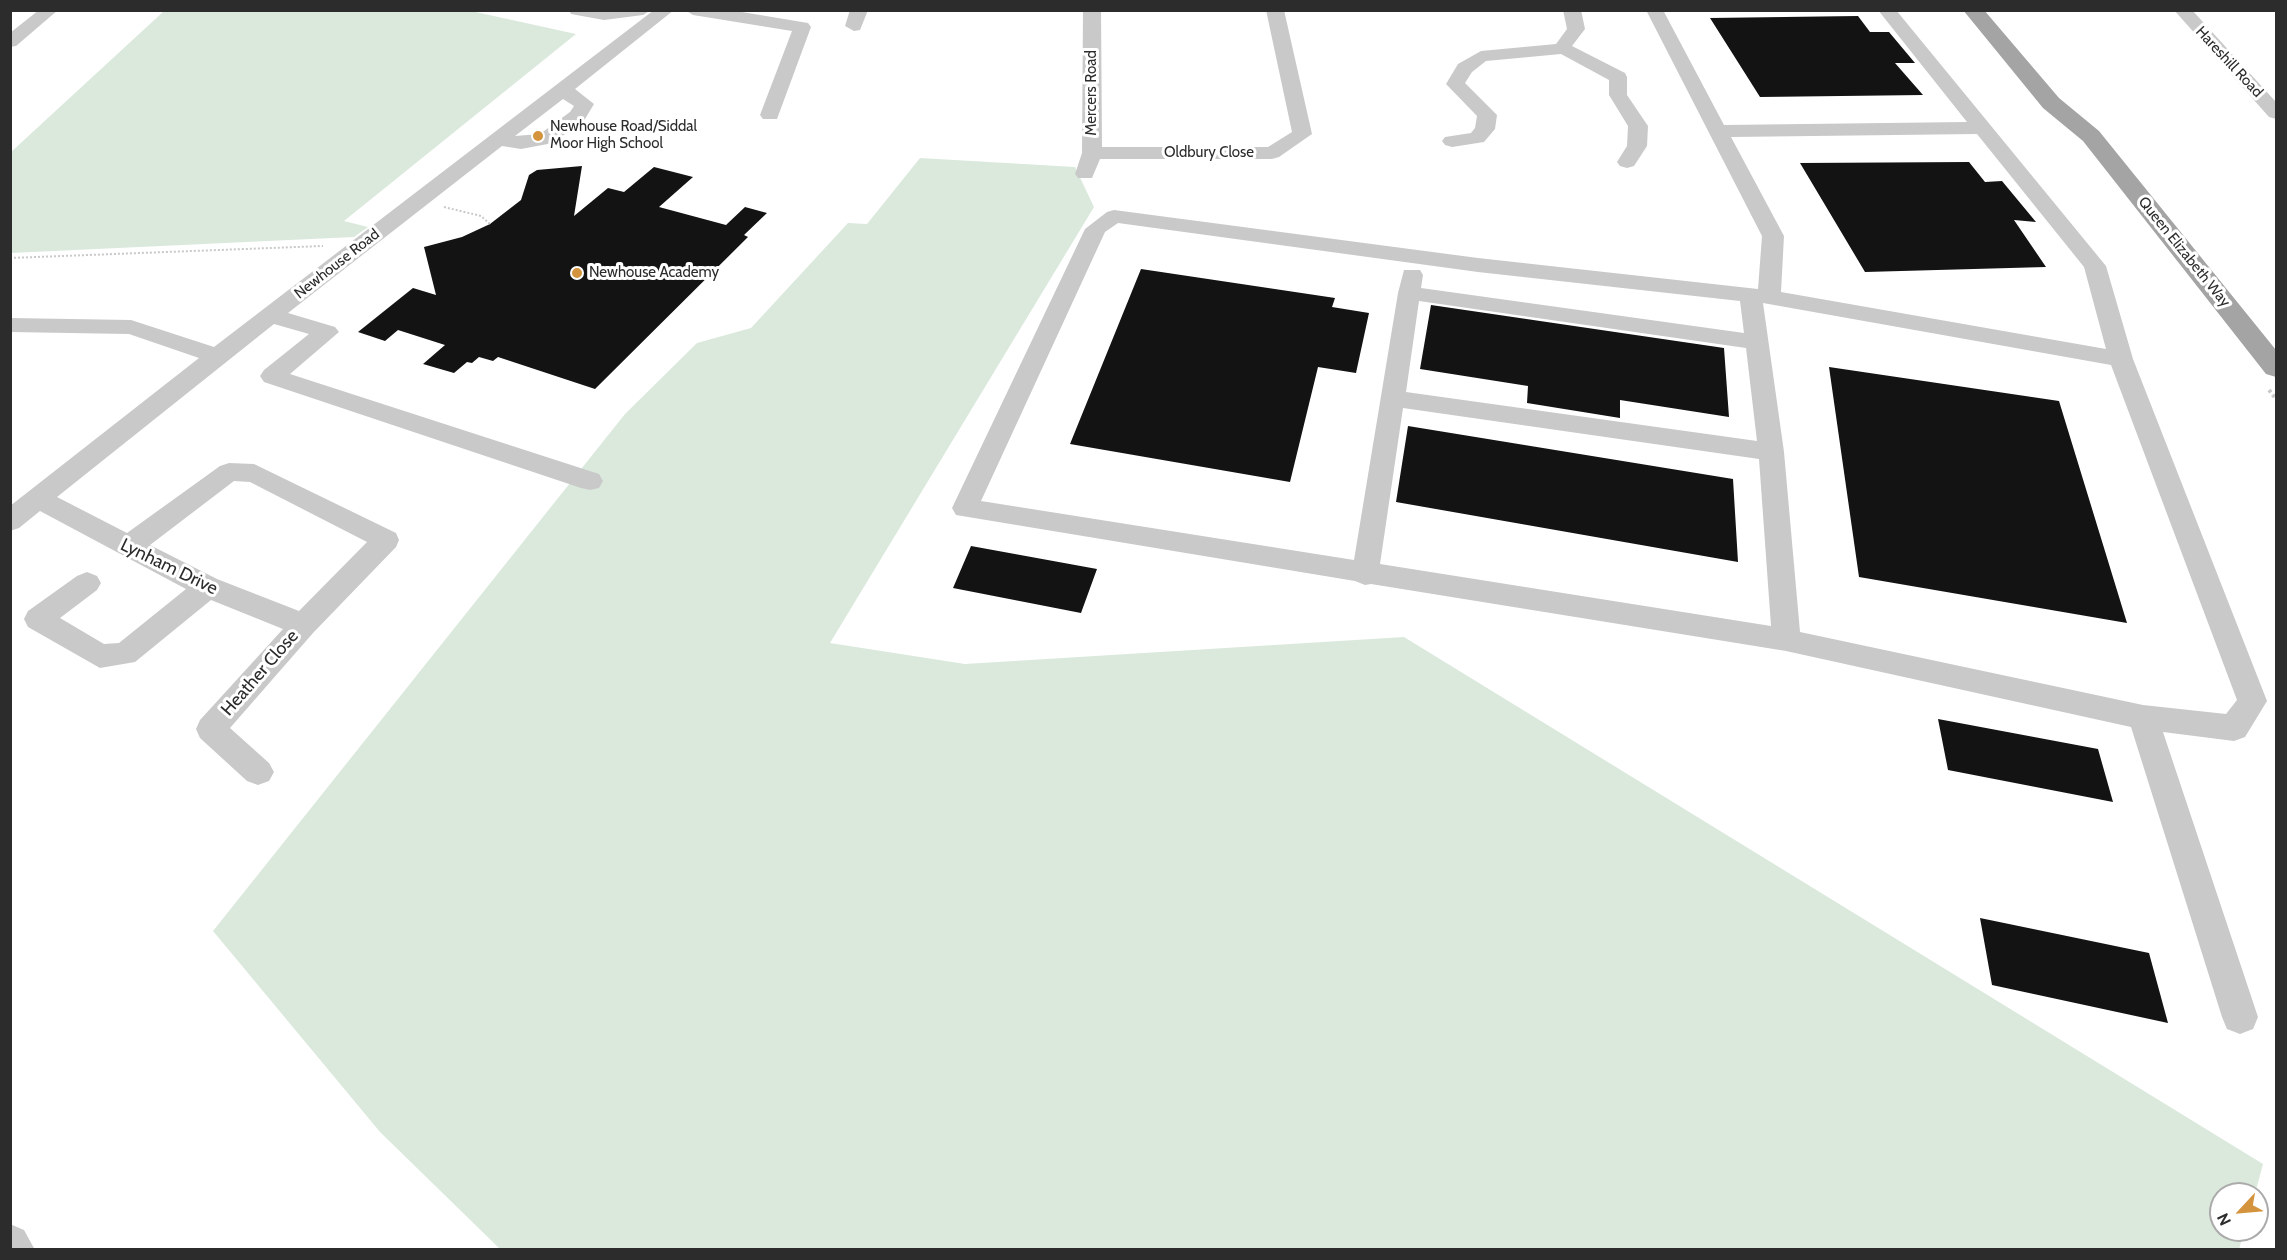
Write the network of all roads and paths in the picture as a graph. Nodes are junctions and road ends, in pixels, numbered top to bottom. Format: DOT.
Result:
graph roads {
  1 [pos="50,10"];
  2 [pos="578,10"];
  3 [pos="643,10"];
  4 [pos="666,10"];
  5 [pos="693,10"];
  6 [pos="1092,10"];
  7 [pos="1276,10"];
  8 [pos="1572,10"];
  9 [pos="1654,10"];
  10 [pos="1887,10"];
  11 [pos="1973,10"];
  12 [pos="1996,10"];
  13 [pos="2182,10"];
  14 [pos="1295,13"];
  15 [pos="10,42"];
  16 [pos="1562,48"];
  17 [pos="2277,113"];
  18 [pos="770,115"];
  19 [pos="1983,128"];
  20 [pos="1719,131"];
  21 [pos="2091,136"];
  22 [pos="1452,141"];
  23 [pos="1092,153"];
  24 [pos="1627,162"];
  25 [pos="1085,174"];
  26 [pos="418,202"];
  27 [pos="490,224"];
  28 [pos="357,249"];
  29 [pos="1415,257"];
  30 [pos="10,258"];
  31 [pos="1409,293"];
  32 [pos="1760,296"];
  33 [pos="271,315"];
  34 [pos="10,326"];
  35 [pos="1758,342"];
  36 [pos="217,356"];
  37 [pos="2121,359"];
  38 [pos="2277,368"];
  39 [pos="1392,398"];
  40 [pos="1771,452"];
  41 [pos="590,481"];
  42 [pos="40,500"];
  43 [pos="10,521"];
  44 [pos="128,547"];
  45 [pos="1365,575"];
  46 [pos="87,583"];
  47 [pos="207,587"];
  48 [pos="303,625"];
  49 [pos="1786,640"];
  50 [pos="2143,717"];
  51 [pos="258,771"];
  52 [pos="2240,1017"];
  53 [pos="10,1244"];
  54 [pos="15,1250"];
  1 -- 15 [label="street"];
  2 -- 3 [label="street"];
  4 -- 26 [label="street, Newhouse Road"];
  5 -- 18 [label="street"];
  6 -- 23 [label="street, Mercers Road"];
  7 -- 14 [label="street"];
  7 -- 23 [label="street, Oldbury Close"];
  8 -- 16 [label="street"];
  9 -- 20 [label="street"];
  10 -- 19 [label="street"];
  11 -- 21 [label="main road, Queen Elizabeth Way"];
  12 -- 21 [label="main road, Queen Elizabeth Way"];
  13 -- 17 [label="street, Hareshill Road"];
  16 -- 22 [label="street"];
  16 -- 24 [label="street"];
  19 -- 20 [label="street"];
  19 -- 37 [label="street"];
  20 -- 32 [label="street"];
  21 -- 38 [label="main road, Queen Elizabeth Way"];
  23 -- 25 [label="street, Mercers Road"];
  26 -- 27 [label="path"];
  26 -- 28 [label="street, Newhouse Road"];
  28 -- 30 [label="path"];
  28 -- 33 [label="street, Newhouse Road"];
  29 -- 31 [label="street"];
  29 -- 32 [label="street"];
  29 -- 45 [label="street"];
  31 -- 35 [label="street"];
  31 -- 39 [label="street"];
  32 -- 35 [label="street"];
  32 -- 37 [label="street"];
  33 -- 36 [label="street, Newhouse Road"];
  33 -- 41 [label="street"];
  34 -- 36 [label="street"];
  35 -- 40 [label="street"];
  36 -- 42 [label="street, Newhouse Road"];
  37 -- 50 [label="street"];
  39 -- 40 [label="street"];
  39 -- 45 [label="street"];
  40 -- 49 [label="street"];
  42 -- 43 [label="street, Newhouse Road"];
  42 -- 44 [label="street, Lynham Drive"];
  44 -- 47 [label="street, Lynham Drive"];
  44 -- 48 [label="street"];
  45 -- 49 [label="street"];
  46 -- 47 [label="street"];
  47 -- 48 [label="street, Lynham Drive"];
  48 -- 51 [label="street, Heather Close"];
  49 -- 50 [label="street"];
  50 -- 52 [label="street"];
  53 -- 54 [label="street"];
}
